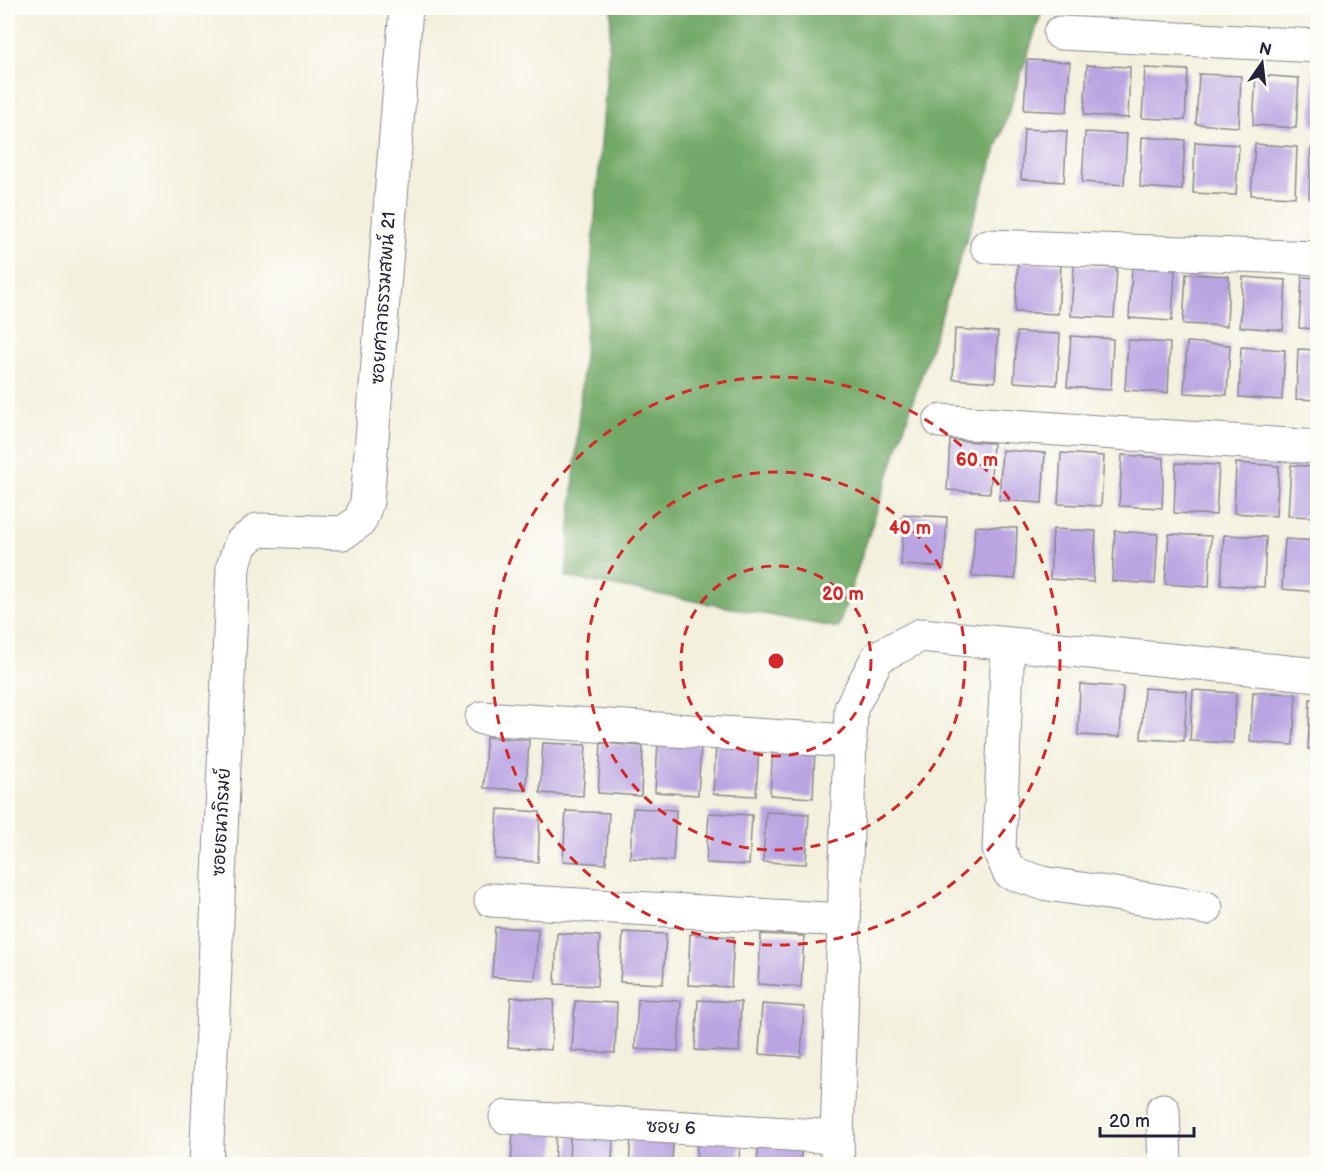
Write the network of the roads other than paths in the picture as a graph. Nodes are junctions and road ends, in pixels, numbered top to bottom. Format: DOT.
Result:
graph roads {
  1 [pos="406,8"];
  2 [pos="1060,33"];
  3 [pos="1317,46"];
  4 [pos="987,246"];
  5 [pos="1317,258"];
  6 [pos="940,420"];
  7 [pos="1317,447"];
  8 [pos="298,531"];
  9 [pos="1008,644"];
  10 [pos="1317,675"];
  11 [pos="482,718"];
  12 [pos="850,741"];
  13 [pos="491,900"];
  14 [pos="1206,908"];
  15 [pos="844,920"];
  16 [pos="1163,1110"];
  17 [pos="506,1117"];
  18 [pos="837,1151"];
  19 [pos="206,1164"];
  20 [pos="1165,1164"];
  1 -- 8 [label="street, ซอยศาลาธรรมสพน์ 21"];
  2 -- 3 [label="street"];
  4 -- 5 [label="street"];
  6 -- 7 [label="street"];
  8 -- 19 [label="street, ซอยธนาภิรมย์"];
  9 -- 10 [label="street"];
  9 -- 12 [label="street"];
  9 -- 14 [label="street"];
  11 -- 12 [label="street"];
  12 -- 15 [label="street"];
  13 -- 15 [label="street"];
  15 -- 18 [label="street"];
  16 -- 20 [label="street"];
  17 -- 18 [label="street, ซอย 6"];
}
